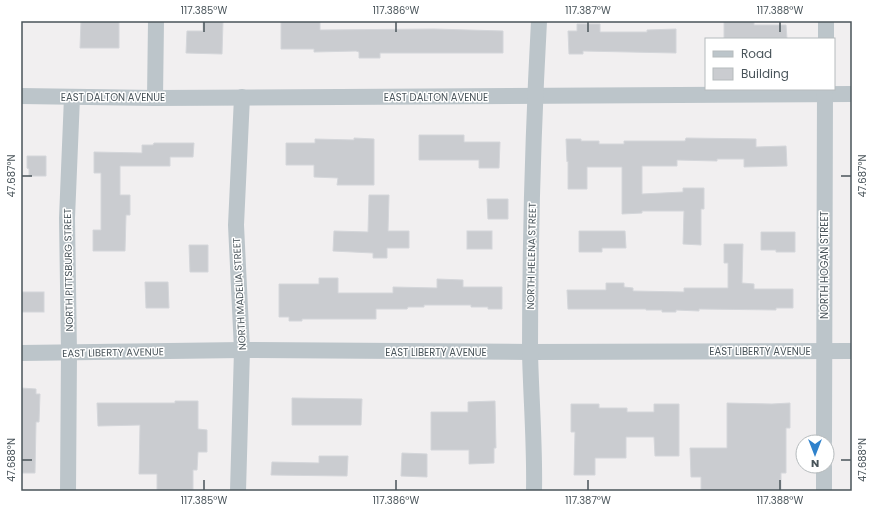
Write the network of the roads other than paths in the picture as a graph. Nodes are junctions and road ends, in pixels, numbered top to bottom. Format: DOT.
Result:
graph roads {
  1 [pos="156,21"];
  2 [pos="539,21"];
  3 [pos="826,21"];
  4 [pos="826,38"];
  5 [pos="825,92"];
  6 [pos="852,94"];
  7 [pos="21,96"];
  8 [pos="535,96"];
  9 [pos="72,97"];
  10 [pos="242,97"];
  11 [pos="155,98"];
  12 [pos="242,350"];
  13 [pos="824,351"];
  14 [pos="852,351"];
  15 [pos="530,352"];
  16 [pos="21,353"];
  17 [pos="69,353"];
  18 [pos="824,434"];
  19 [pos="824,474"];
  20 [pos="68,491"];
  21 [pos="238,491"];
  22 [pos="534,491"];
  23 [pos="824,491"];
  1 -- 11 [label="street"];
  2 -- 8 [label="street, NORTH HELENA STREET"];
  3 -- 4 [label="street"];
  5 -- 6 [label="street, EAST DALTON AVENUE"];
  5 -- 8 [label="street, EAST DALTON AVENUE"];
  5 -- 13 [label="street, NORTH HOGAN STREET"];
  7 -- 9 [label="street, EAST DALTON AVENUE"];
  8 -- 10 [label="street, EAST DALTON AVENUE"];
  8 -- 15 [label="street, NORTH HELENA STREET"];
  9 -- 11 [label="street, EAST DALTON AVENUE"];
  9 -- 17 [label="street, NORTH PITTSBURG STREET"];
  10 -- 11 [label="street, EAST DALTON AVENUE"];
  10 -- 12 [label="street, NORTH MADELIA STREET"];
  12 -- 15 [label="street, EAST LIBERTY AVENUE"];
  12 -- 17 [label="street, EAST LIBERTY AVENUE"];
  12 -- 21 [label="street, NORTH MADELIA STREET"];
  13 -- 14 [label="street, EAST LIBERTY AVENUE"];
  13 -- 15 [label="street, EAST LIBERTY AVENUE"];
  13 -- 18 [label="street, NORTH HOGAN STREET"];
  15 -- 22 [label="street, NORTH HELENA STREET"];
  16 -- 17 [label="street, EAST LIBERTY AVENUE"];
  17 -- 20 [label="street, NORTH PITTSBURG STREET"];
  19 -- 23 [label="street"];
}
